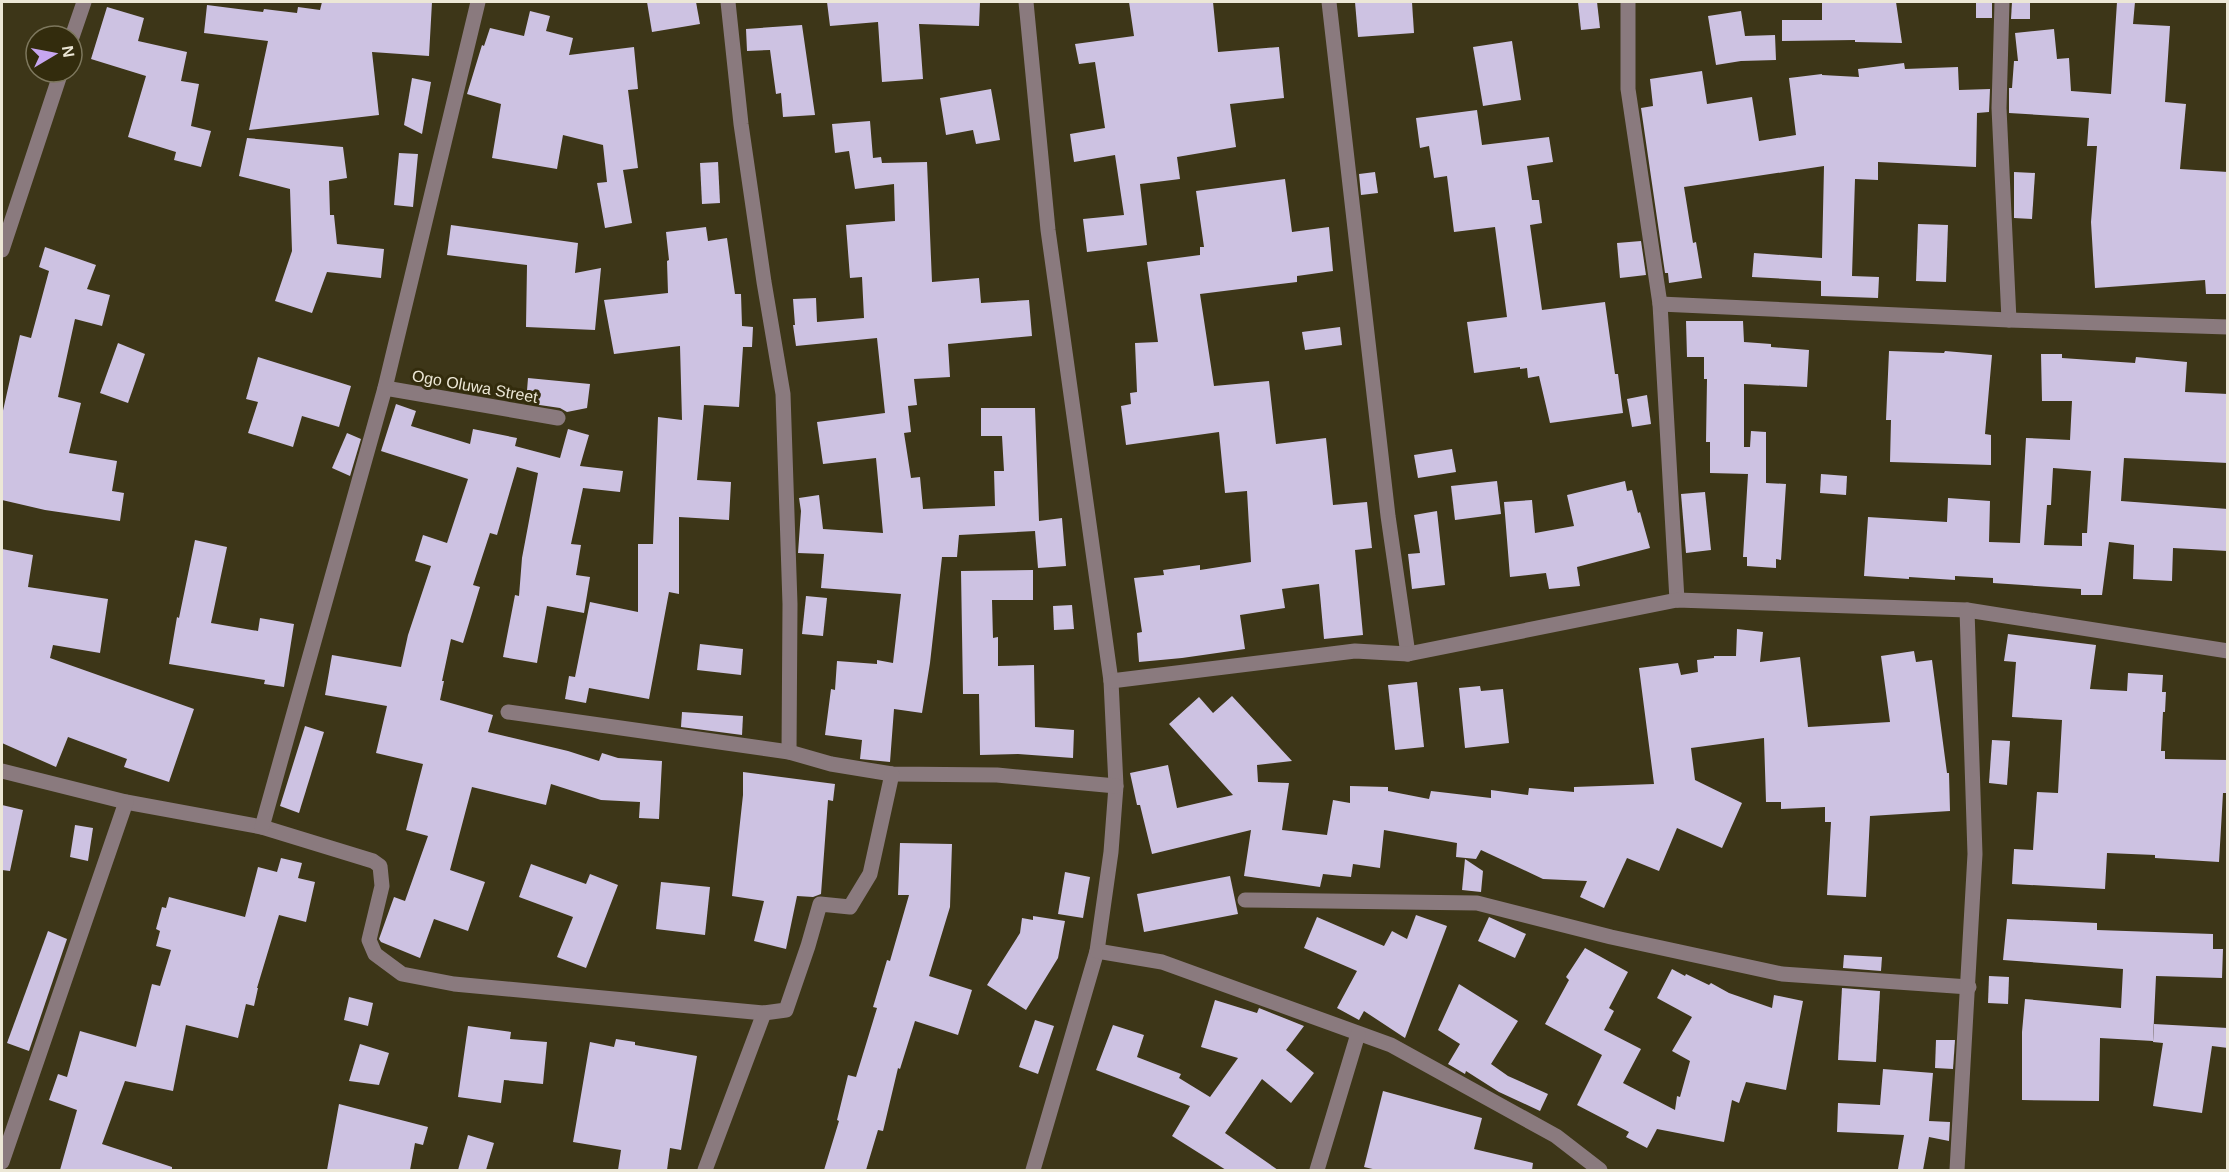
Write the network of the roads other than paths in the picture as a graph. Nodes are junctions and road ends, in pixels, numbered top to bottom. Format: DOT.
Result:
graph roads {
  1 [pos="84,2"];
  2 [pos="478,2"];
  3 [pos="728,2"];
  4 [pos="1026,2"];
  5 [pos="1329,2"];
  6 [pos="1628,2"];
  7 [pos="2002,2"];
  8 [pos="76,24"];
  9 [pos="56,84"];
  10 [pos="2,250"];
  11 [pos="1659,304"];
  12 [pos="2009,320"];
  13 [pos="2228,327"];
  14 [pos="386,388"];
  15 [pos="558,418"];
  16 [pos="1677,600"];
  17 [pos="1967,610"];
  18 [pos="2228,651"];
  19 [pos="1408,654"];
  20 [pos="1111,681"];
  21 [pos="508,712"];
  22 [pos="789,752"];
  23 [pos="2,771"];
  24 [pos="892,774"];
  25 [pos="1116,786"];
  26 [pos="126,802"];
  27 [pos="262,827"];
  28 [pos="1245,900"];
  29 [pos="1097,951"];
  30 [pos="1969,987"];
  31 [pos="764,1013"];
  32 [pos="1358,1034"];
  33 [pos="2,1162"];
  34 [pos="705,1170"];
  35 [pos="1033,1170"];
  36 [pos="1317,1170"];
  37 [pos="1600,1170"];
  38 [pos="1957,1170"];
  1 -- 8 [label="street"];
  2 -- 14 [label="street"];
  3 -- 22 [label="street"];
  4 -- 20 [label="street"];
  5 -- 19 [label="street"];
  6 -- 11 [label="street"];
  7 -- 12 [label="street"];
  9 -- 10 [label="street"];
  11 -- 12 [label="street"];
  11 -- 16 [label="street"];
  12 -- 13 [label="street"];
  14 -- 15 [label="street, Ogo Oluwa Street"];
  14 -- 27 [label="street"];
  16 -- 17 [label="street"];
  16 -- 19 [label="street"];
  17 -- 18 [label="street"];
  17 -- 30 [label="street"];
  19 -- 20 [label="street"];
  20 -- 25 [label="street"];
  21 -- 22 [label="street"];
  22 -- 24 [label="street"];
  23 -- 26 [label="street"];
  24 -- 25 [label="street"];
  24 -- 31 [label="street"];
  25 -- 29 [label="street"];
  26 -- 27 [label="street"];
  26 -- 33 [label="street"];
  27 -- 31 [label="street"];
  28 -- 30 [label="street"];
  29 -- 32 [label="street"];
  29 -- 35 [label="street"];
  30 -- 38 [label="street"];
  31 -- 34 [label="street"];
  32 -- 36 [label="street"];
  32 -- 37 [label="street"];
}
